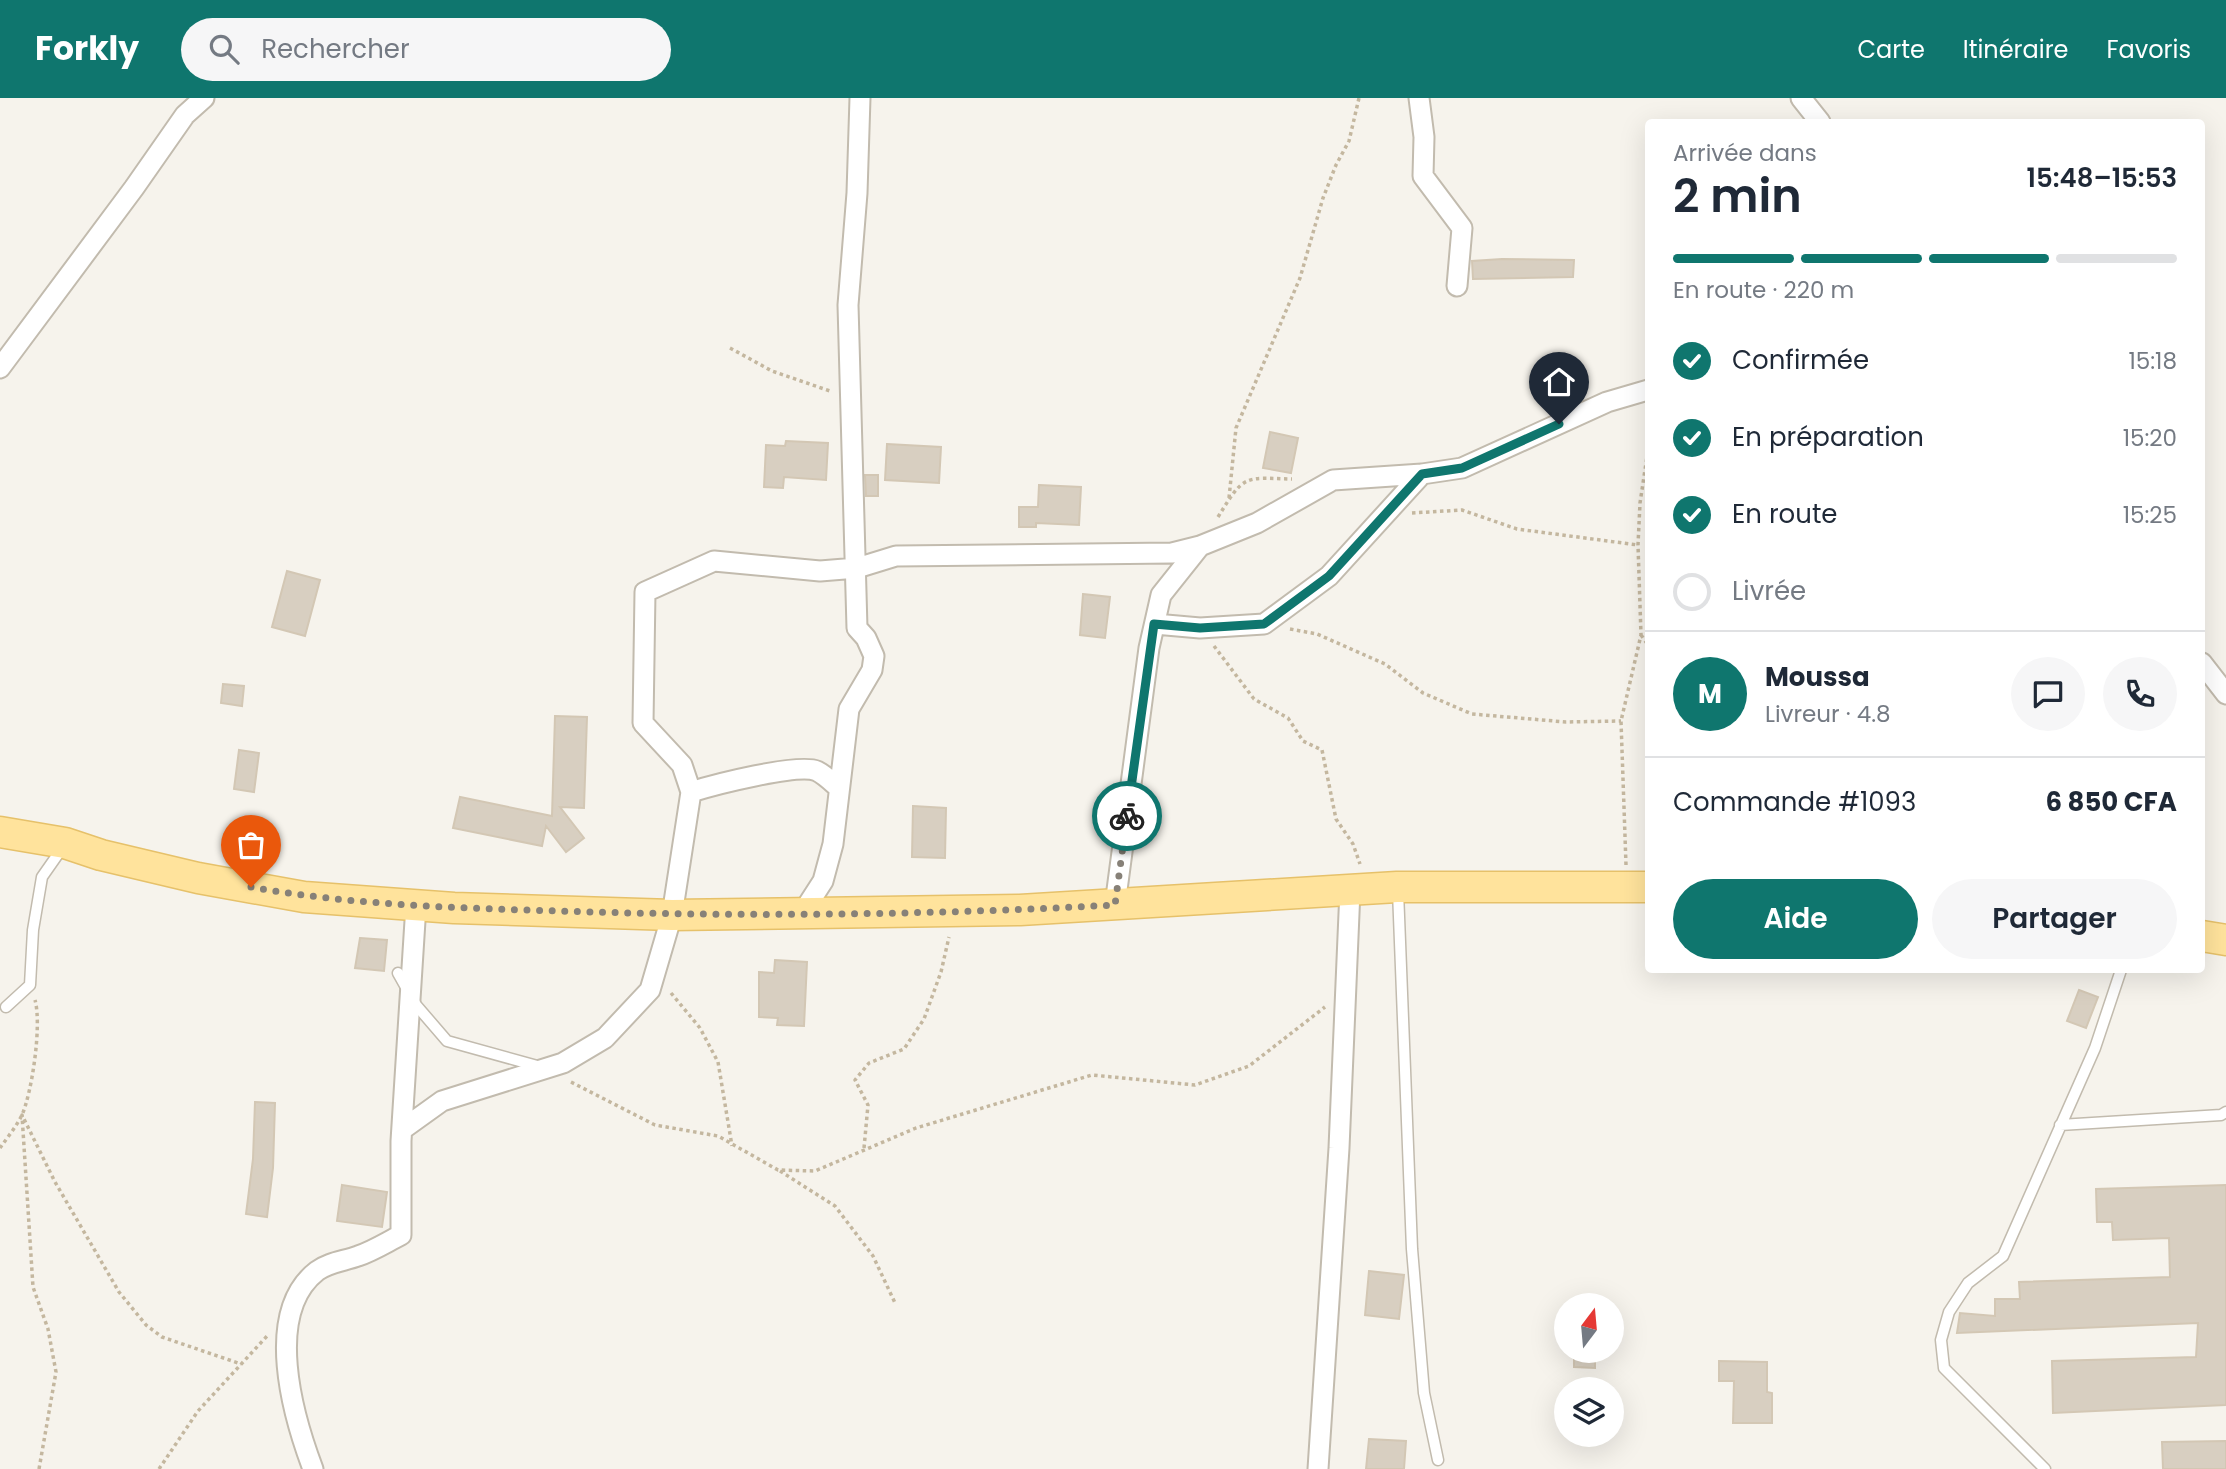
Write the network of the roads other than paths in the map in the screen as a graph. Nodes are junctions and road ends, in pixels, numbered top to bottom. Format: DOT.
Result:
graph roads {
  1 [pos="204,98"];
  2 [pos="860,98"];
  3 [pos="1419,98"];
  4 [pos="1801,98"];
  5 [pos="1818,119"];
  6 [pos="1457,286"];
  7 [pos="0,368"];
  8 [pos="1645,391"];
  9 [pos="1422,474"];
  10 [pos="1200,546"];
  11 [pos="858,568"];
  12 [pos="1154,624"];
  13 [pos="2205,667"];
  14 [pos="2226,694"];
  15 [pos="839,788"];
  16 [pos="691,792"];
  17 [pos="0,832"];
  18 [pos="65,843"];
  19 [pos="1637,887"];
  20 [pos="1372,889"];
  21 [pos="416,905"];
  22 [pos="1115,905"];
  23 [pos="803,912"];
  24 [pos="672,915"];
  25 [pos="2205,936"];
  26 [pos="2226,940"];
  27 [pos="398,973"];
  28 [pos="2120,973"];
  29 [pos="411,995"];
  30 [pos="6,1007"];
  31 [pos="545,1068"];
  32 [pos="2224,1114"];
  33 [pos="2060,1125"];
  34 [pos="403,1129"];
  35 [pos="1438,1460"];
  36 [pos="313,1469"];
  37 [pos="1318,1469"];
  38 [pos="2045,1469"];
  1 -- 7 [label="street"];
  2 -- 11 [label="street"];
  3 -- 6 [label="street"];
  4 -- 5 [label="street"];
  8 -- 9 [label="street"];
  9 -- 10 [label="street"];
  9 -- 12 [label="street"];
  10 -- 11 [label="street"];
  10 -- 12 [label="street"];
  11 -- 15 [label="street"];
  11 -- 16 [label="street"];
  12 -- 22 [label="street"];
  13 -- 14 [label="street"];
  15 -- 16 [label="street"];
  15 -- 23 [label="street"];
  16 -- 24 [label="street"];
  17 -- 18 [label="main road"];
  18 -- 21 [label="main road"];
  18 -- 30 [label="lane"];
  19 -- 20 [label="main road"];
  20 -- 22 [label="main road"];
  20 -- 35 [label="lane"];
  20 -- 37 [label="street"];
  21 -- 24 [label="main road"];
  21 -- 29 [label="street"];
  22 -- 23 [label="main road"];
  23 -- 24 [label="main road"];
  24 -- 31 [label="street"];
  25 -- 26 [label="main road"];
  27 -- 29 [label="lane"];
  28 -- 33 [label="lane"];
  29 -- 31 [label="lane"];
  29 -- 34 [label="street"];
  31 -- 34 [label="street"];
  32 -- 33 [label="lane"];
  33 -- 38 [label="lane"];
  34 -- 36 [label="street"];
}
